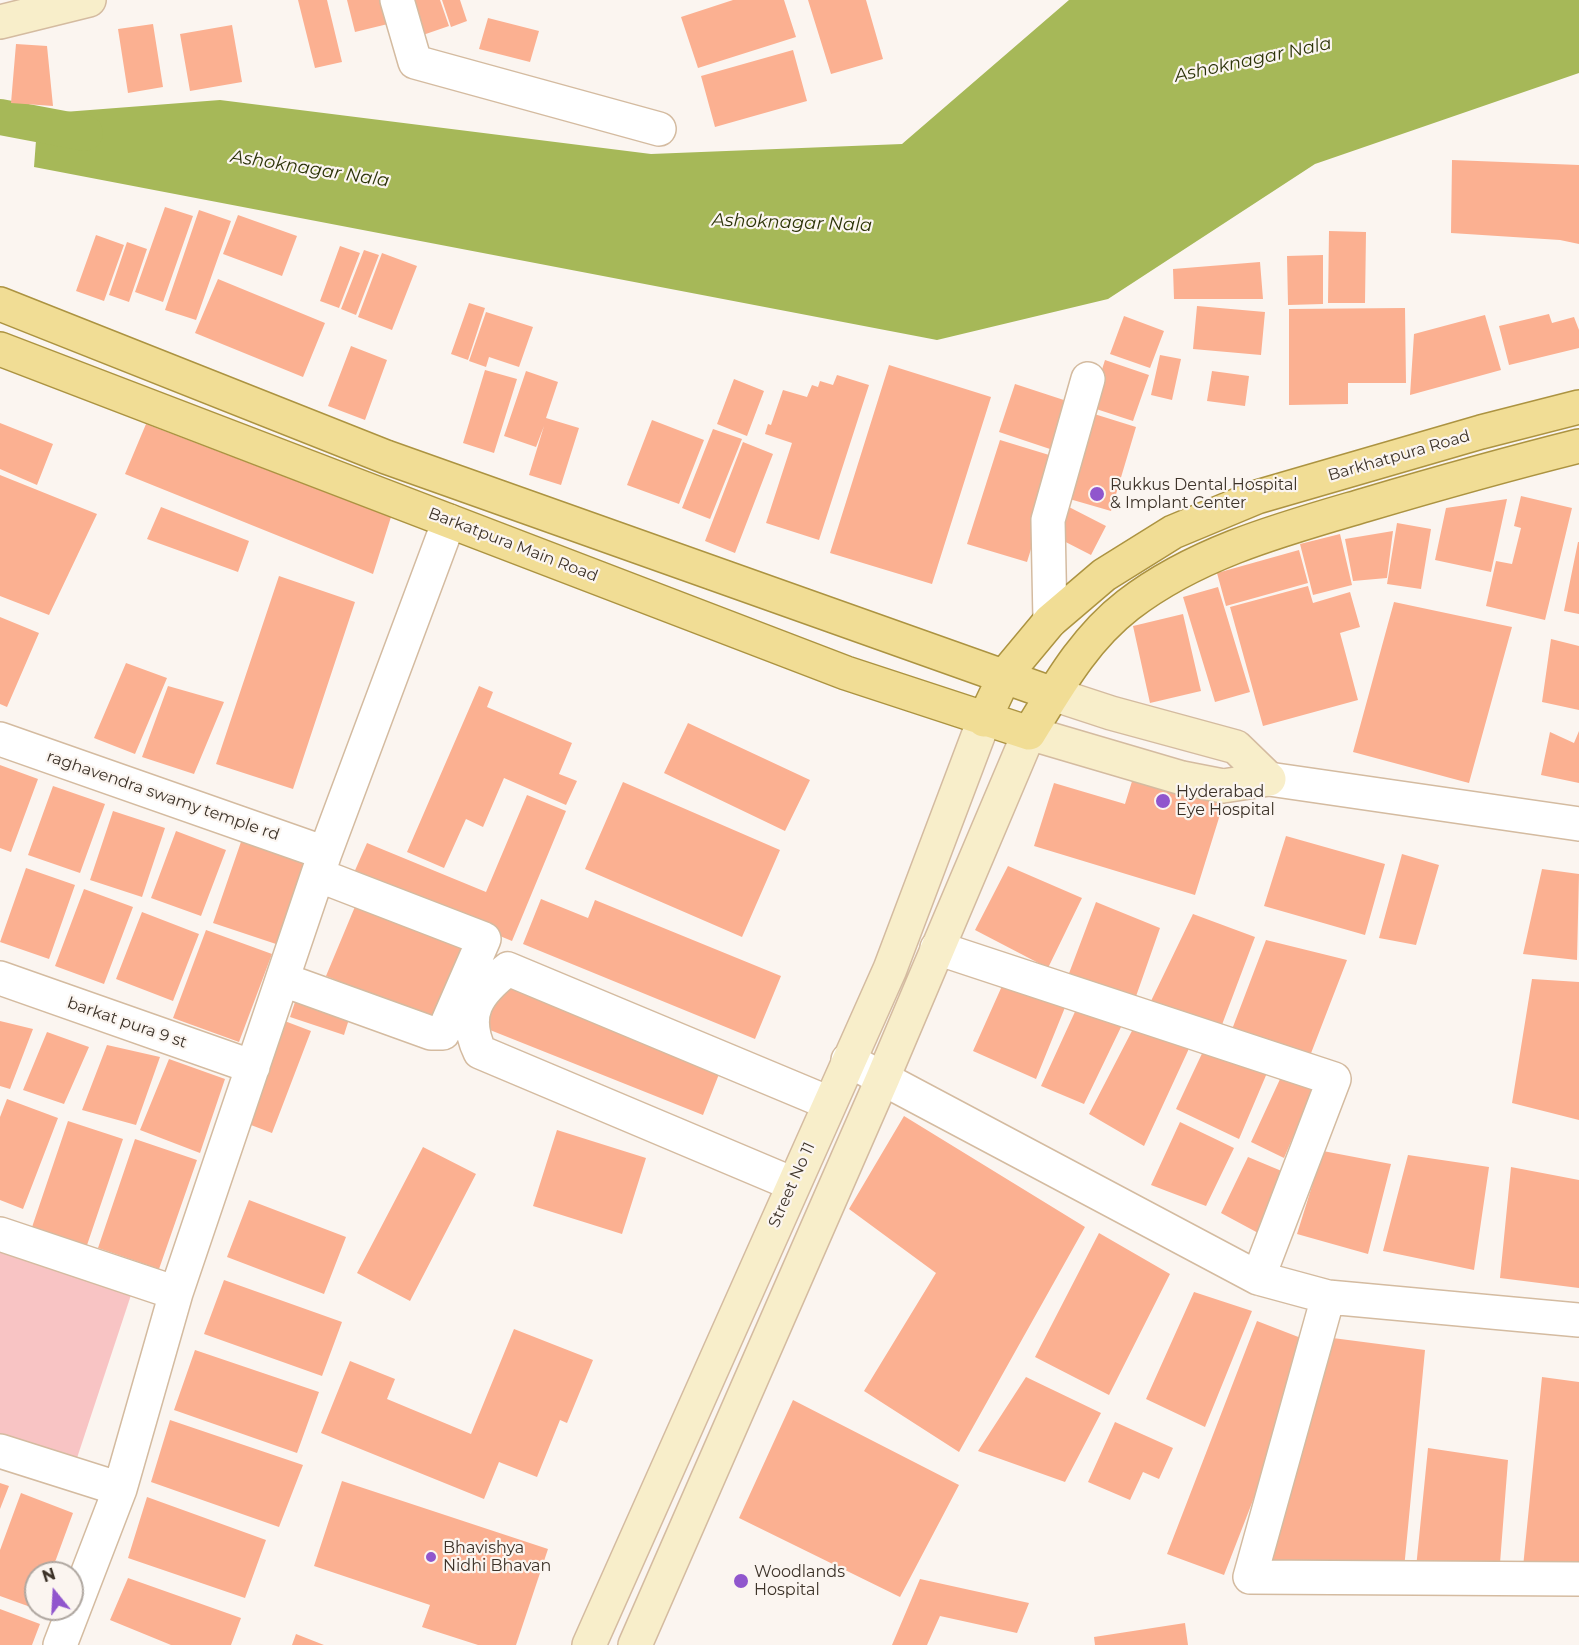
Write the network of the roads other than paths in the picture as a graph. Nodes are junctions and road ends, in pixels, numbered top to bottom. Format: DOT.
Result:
graph roads {
  1 [pos="7,0"];
  2 [pos="89,0"];
  3 [pos="397,0"];
  4 [pos="0,22"];
  5 [pos="659,129"];
  6 [pos="0,304"];
  7 [pos="0,350"];
  8 [pos="1088,379"];
  9 [pos="1579,407"];
  10 [pos="1579,446"];
  11 [pos="449,520"];
  12 [pos="1050,621"];
  13 [pos="1005,675"];
  14 [pos="1053,694"];
  15 [pos="984,720"];
  16 [pos="1029,733"];
  17 [pos="0,739"];
  18 [pos="1269,779"];
  19 [pos="1579,824"];
  20 [pos="322,864"];
  21 [pos="937,948"];
  22 [pos="0,978"];
  23 [pos="284,980"];
  24 [pos="848,1060"];
  25 [pos="253,1067"];
  26 [pos="882,1080"];
  27 [pos="829,1103"];
  28 [pos="793,1184"];
  29 [pos="0,1234"];
  30 [pos="1258,1278"];
  31 [pos="176,1293"];
  32 [pos="1329,1297"];
  33 [pos="1579,1320"];
  34 [pos="0,1451"];
  35 [pos="120,1489"];
  36 [pos="1579,1579"];
  37 [pos="60,1645"];
  38 [pos="589,1645"];
  39 [pos="635,1645"];
  1 -- 4 [label="street"];
  2 -- 4 [label="main road"];
  3 -- 5 [label="street"];
  6 -- 13 [label="main road"];
  7 -- 11 [label="main road, Barkatpura Main Road"];
  8 -- 12 [label="street"];
  9 -- 12 [label="main road, Barkhatpura Road"];
  10 -- 14 [label="main road"];
  11 -- 15 [label="main road, Barkatpura Main Road"];
  11 -- 20 [label="street"];
  12 -- 13 [label="main road, Barkhatpura Road"];
  13 -- 14 [label="main road"];
  13 -- 15 [label="main road, Barkhatpura Road"];
  14 -- 16 [label="main road"];
  14 -- 18 [label="main road"];
  15 -- 16 [label="main road, Barkatpura Main Road"];
  15 -- 24 [label="main road, Street No 11"];
  16 -- 18 [label="main road"];
  16 -- 21 [label="main road"];
  17 -- 20 [label="street, raghavendra swamy temple rd"];
  18 -- 19 [label="street"];
  20 -- 23 [label="street"];
  20 -- 23 [label="street, raghavendra swamy temple rd"];
  21 -- 26 [label="main road"];
  21 -- 30 [label="street"];
  22 -- 25 [label="street, barkat pura 9 st"];
  23 -- 25 [label="street"];
  24 -- 26 [label="street"];
  24 -- 27 [label="main road, Street No 11"];
  25 -- 31 [label="street"];
  26 -- 30 [label="street"];
  26 -- 39 [label="main road"];
  27 -- 28 [label="main road, Street No 11"];
  27 -- 28 [label="street"];
  28 -- 38 [label="main road, Street No 11"];
  29 -- 31 [label="street"];
  30 -- 32 [label="street"];
  31 -- 35 [label="street"];
  32 -- 33 [label="street"];
  32 -- 36 [label="street"];
  34 -- 35 [label="street"];
  35 -- 37 [label="street"];
}
